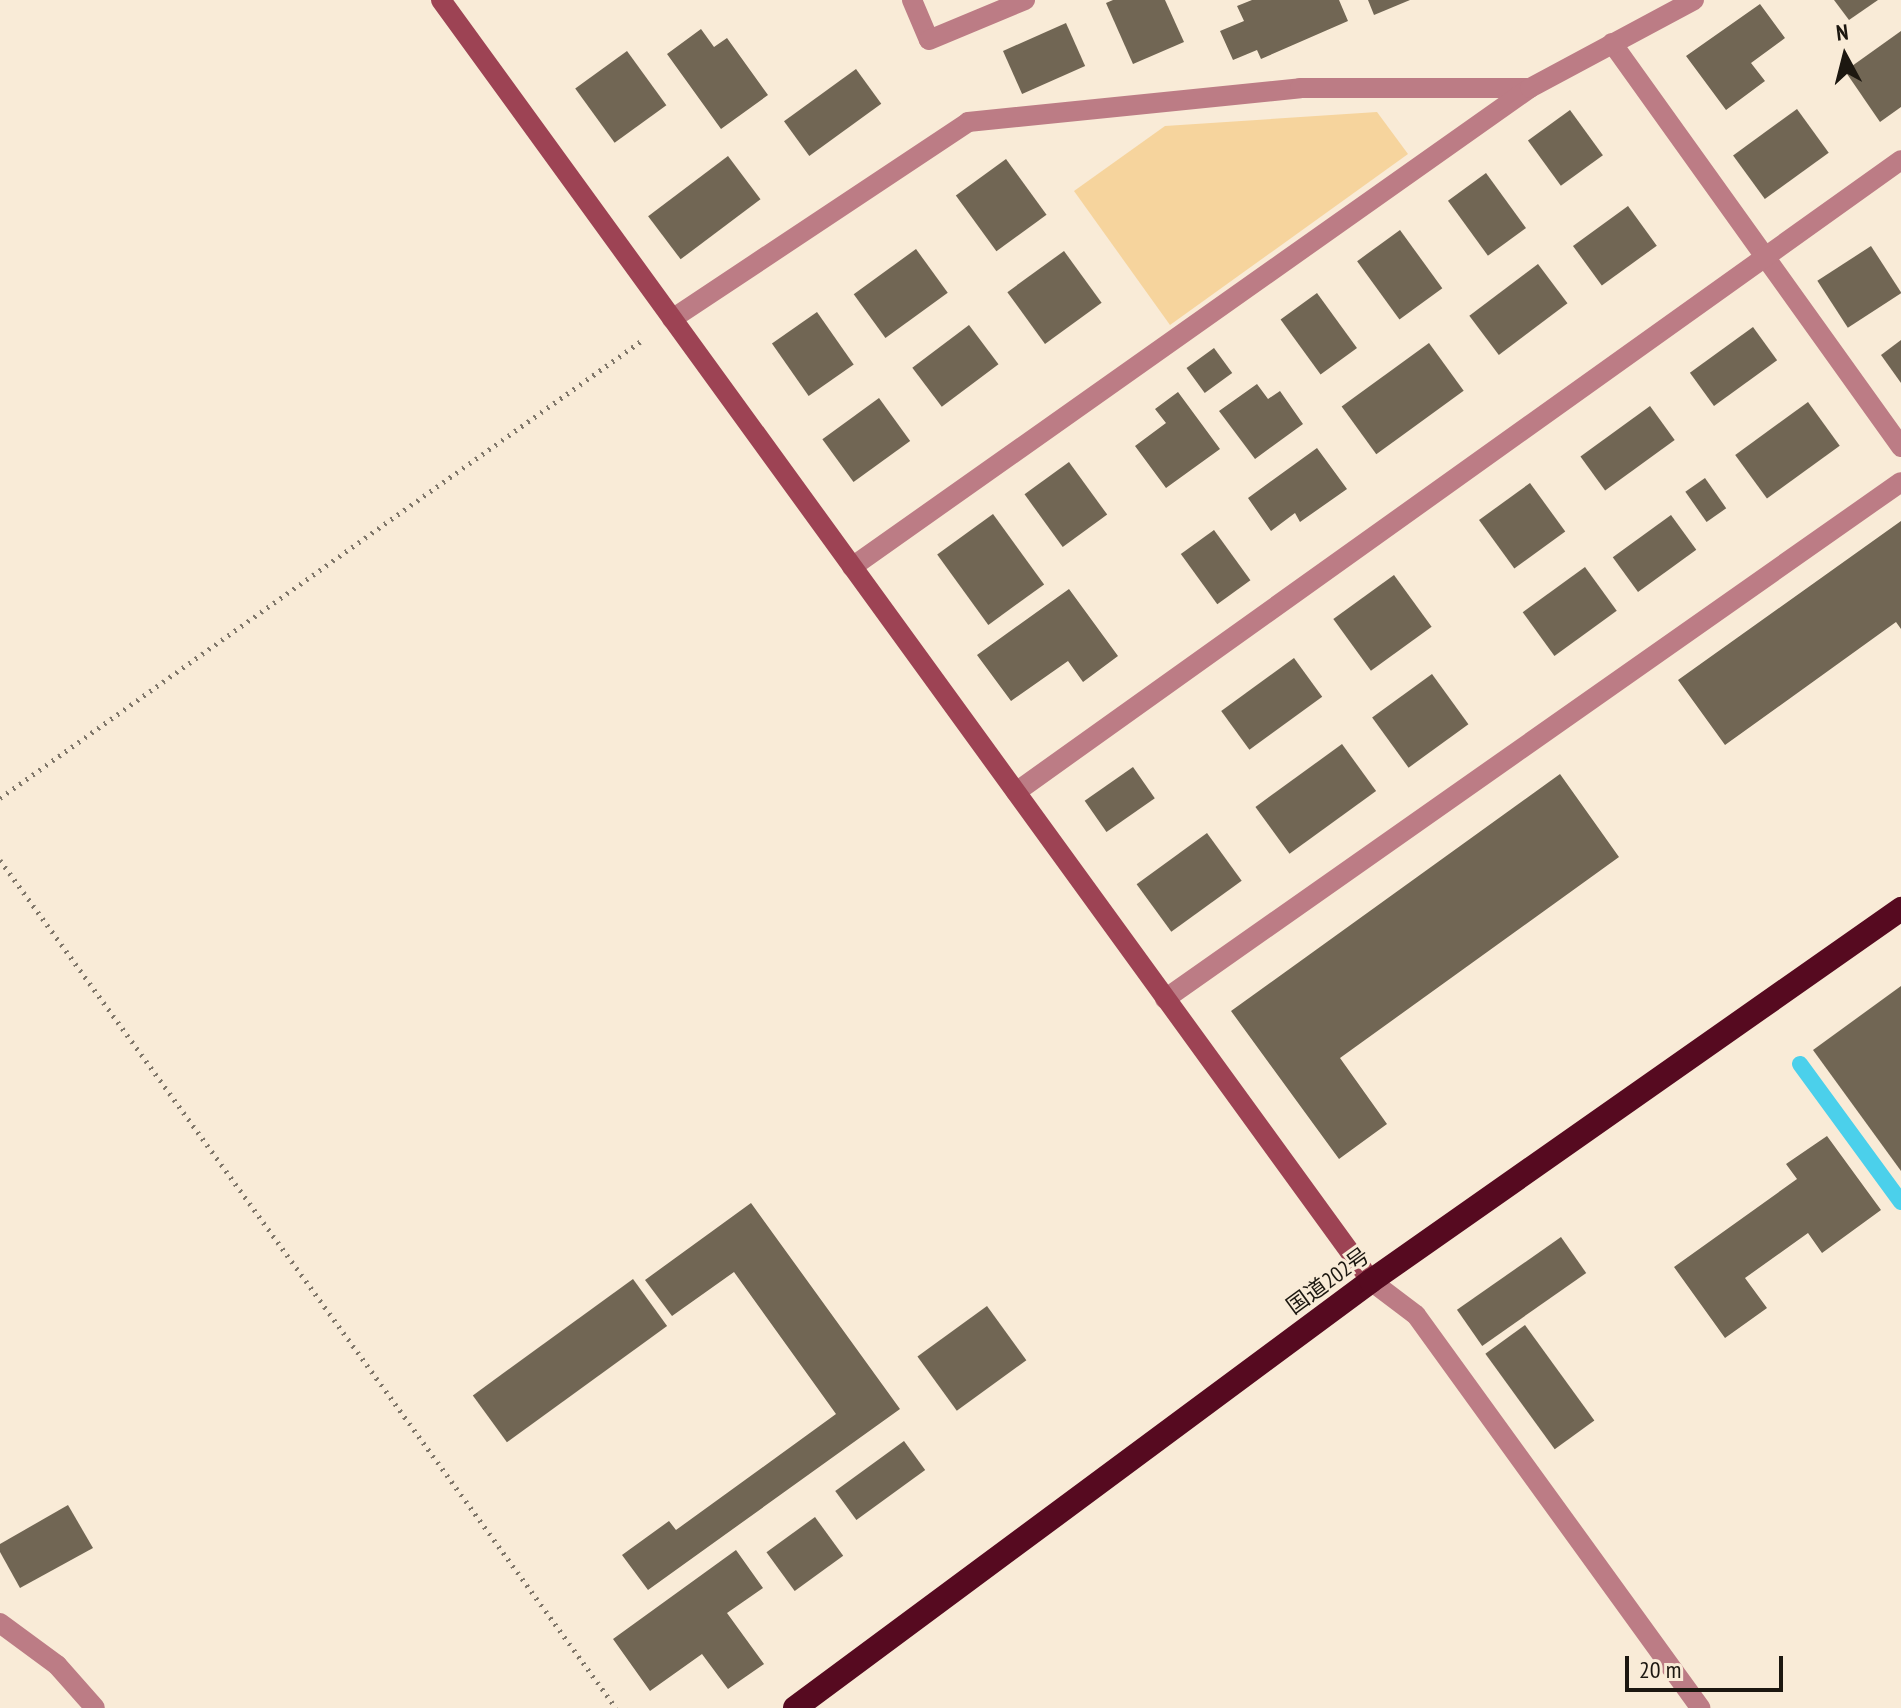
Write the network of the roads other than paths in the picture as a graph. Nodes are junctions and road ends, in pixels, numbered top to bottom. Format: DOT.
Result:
graph roads {
  1 [pos="441,0"];
  2 [pos="912,0"];
  3 [pos="1025,0"];
  4 [pos="1694,0"];
  5 [pos="1612,43"];
  6 [pos="1530,88"];
  7 [pos="1901,160"];
  8 [pos="1765,257"];
  9 [pos="672,319"];
  10 [pos="1901,447"];
  11 [pos="1901,482"];
  12 [pos="852,567"];
  13 [pos="1016,792"];
  14 [pos="1901,909"];
  15 [pos="1165,999"];
  16 [pos="1371,1281"];
  17 [pos="0,1623"];
  18 [pos="95,1708"];
  19 [pos="795,1708"];
  20 [pos="1701,1708"];
  1 -- 9 [label="street"];
  2 -- 3 [label="street"];
  4 -- 5 [label="street"];
  5 -- 6 [label="street"];
  5 -- 8 [label="street"];
  6 -- 9 [label="street"];
  6 -- 12 [label="street"];
  7 -- 8 [label="street"];
  8 -- 10 [label="street"];
  8 -- 13 [label="street"];
  9 -- 12 [label="street"];
  11 -- 15 [label="street"];
  12 -- 13 [label="street"];
  13 -- 15 [label="street"];
  14 -- 16 [label="highway, 国道202号"];
  15 -- 16 [label="street"];
  16 -- 19 [label="highway, 国道202号"];
  16 -- 20 [label="street"];
  17 -- 18 [label="street"];
}
